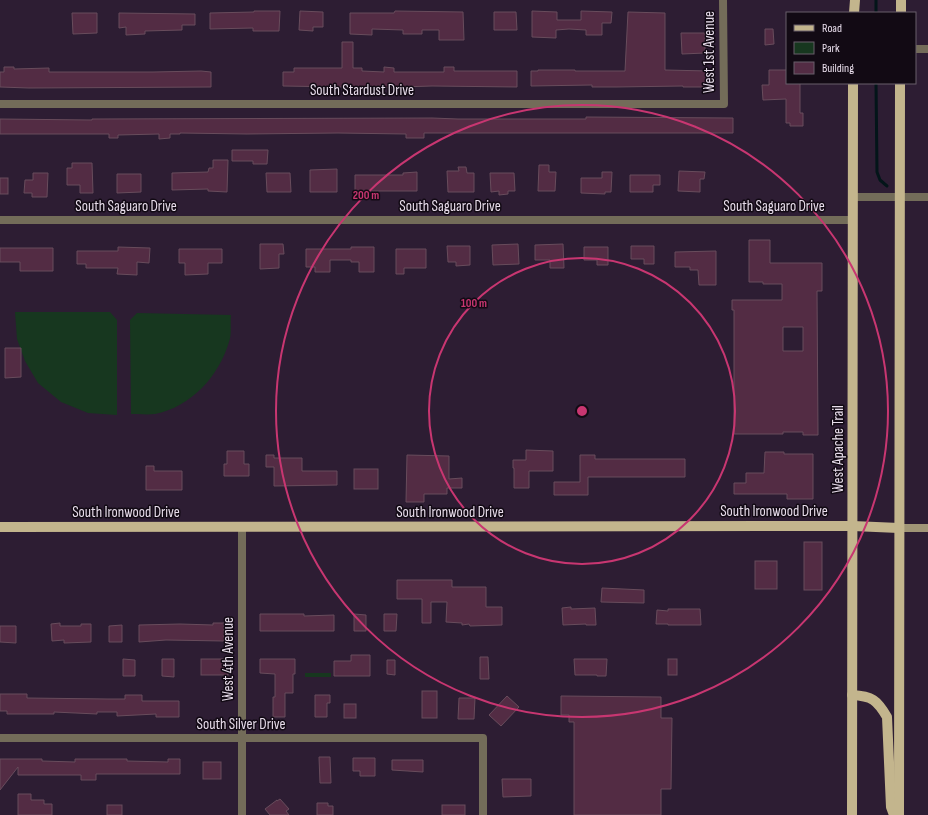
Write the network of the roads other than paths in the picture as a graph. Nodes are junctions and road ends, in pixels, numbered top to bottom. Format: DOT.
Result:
graph roads {
  1 [pos="723,0"];
  2 [pos="855,0"];
  3 [pos="901,0"];
  4 [pos="854,12"];
  5 [pos="901,12"];
  6 [pos="916,49"];
  7 [pos="928,49"];
  8 [pos="853,84"];
  9 [pos="900,84"];
  10 [pos="0,104"];
  11 [pos="724,104"];
  12 [pos="853,197"];
  13 [pos="900,197"];
  14 [pos="928,197"];
  15 [pos="0,220"];
  16 [pos="853,220"];
  17 [pos="853,526"];
  18 [pos="0,527"];
  19 [pos="242,527"];
  20 [pos="899,528"];
  21 [pos="928,528"];
  22 [pos="852,695"];
  23 [pos="0,738"];
  24 [pos="242,738"];
  25 [pos="242,815"];
  26 [pos="483,815"];
  27 [pos="852,815"];
  28 [pos="894,815"];
  29 [pos="899,815"];
  1 -- 11 [label="street, West 1st Avenue"];
  2 -- 4 [label="main road"];
  3 -- 5 [label="main road"];
  6 -- 7 [label="street"];
  8 -- 12 [label="main road, West Apache Trail"];
  9 -- 13 [label="main road"];
  10 -- 11 [label="street, South Stardust Drive"];
  12 -- 13 [label="street"];
  12 -- 16 [label="main road, West Apache Trail"];
  13 -- 14 [label="street"];
  13 -- 20 [label="main road"];
  15 -- 16 [label="street, South Saguaro Drive"];
  16 -- 17 [label="main road, West Apache Trail"];
  17 -- 19 [label="main road, South Ironwood Drive"];
  17 -- 20 [label="main road, South Ironwood Drive"];
  17 -- 22 [label="main road, West Apache Trail"];
  18 -- 19 [label="main road, South Ironwood Drive"];
  19 -- 24 [label="street, West 4th Avenue"];
  20 -- 21 [label="main road"];
  20 -- 29 [label="main road"];
  22 -- 27 [label="main road, West Apache Trail"];
  22 -- 28 [label="main road"];
  23 -- 24 [label="street, South Silver Drive"];
  24 -- 25 [label="street, West 4th Avenue"];
  24 -- 26 [label="street, South Silver Drive"];
}
